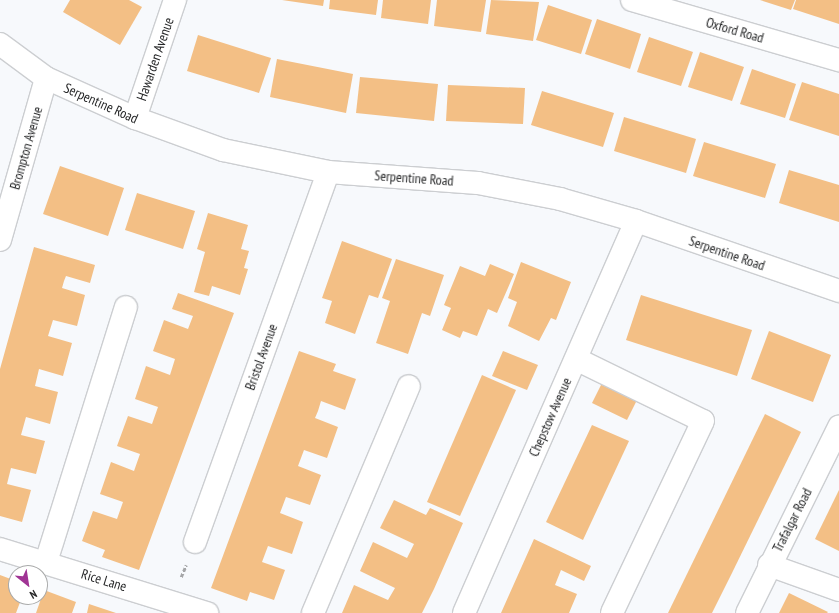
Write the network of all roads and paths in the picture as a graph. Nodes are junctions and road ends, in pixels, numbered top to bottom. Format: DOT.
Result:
graph roads {
  1 [pos="175,0"];
  2 [pos="632,0"];
  3 [pos="0,44"];
  4 [pos="839,60"];
  5 [pos="46,78"];
  6 [pos="135,118"];
  7 [pos="328,172"];
  8 [pos="636,221"];
  9 [pos="0,240"];
  10 [pos="839,291"];
  11 [pos="126,307"];
  12 [pos="576,359"];
  13 [pos="409,386"];
  14 [pos="839,427"];
  15 [pos="195,542"];
  16 [pos="0,549"];
  17 [pos="46,562"];
  18 [pos="769,565"];
  19 [pos="839,590"];
  20 [pos="172,602"];
  21 [pos="207,613"];
  22 [pos="313,613"];
  23 [pos="464,613"];
  24 [pos="612,613"];
  25 [pos="747,613"];
  1 -- 6 [label="street, Hawarden Avenue"];
  2 -- 4 [label="street, Oxford Road"];
  3 -- 5 [label="street, Serpentine Road"];
  5 -- 6 [label="street, Serpentine Road"];
  5 -- 9 [label="street, Brompton Avenue"];
  6 -- 7 [label="street, Serpentine Road"];
  7 -- 8 [label="street, Serpentine Road"];
  7 -- 15 [label="street, Bristol Avenue"];
  8 -- 10 [label="street, Serpentine Road"];
  8 -- 12 [label="street, Chepstow Avenue"];
  11 -- 17 [label="street"];
  12 -- 23 [label="street, Chepstow Avenue"];
  12 -- 24 [label="street"];
  13 -- 22 [label="street"];
  14 -- 18 [label="street, Trafalgar Road"];
  15 -- 20 [label="path"];
  16 -- 17 [label="street, Rice Lane"];
  17 -- 20 [label="street, Rice Lane"];
  18 -- 19 [label="street"];
  18 -- 25 [label="street, Trafalgar Road"];
  20 -- 21 [label="street, Rice Lane"];
}
